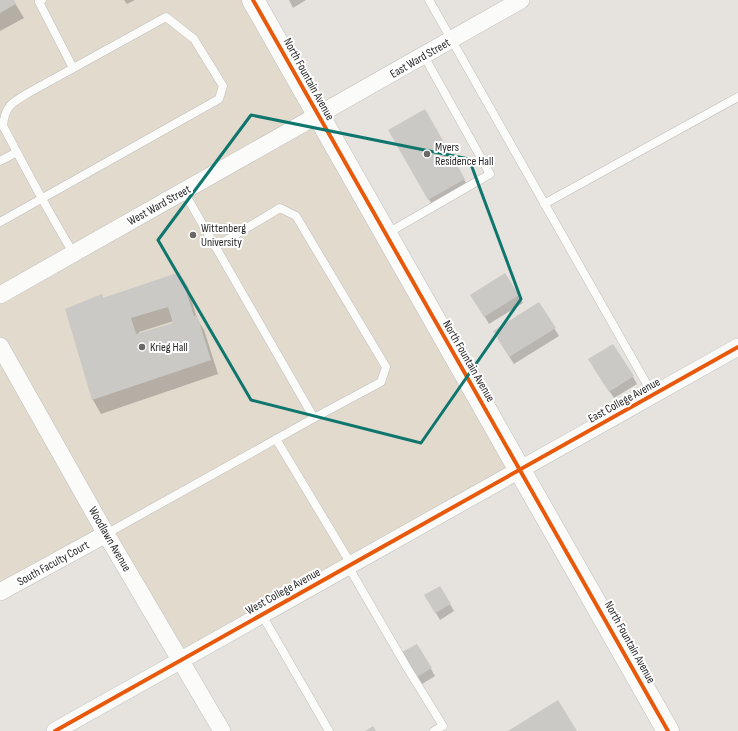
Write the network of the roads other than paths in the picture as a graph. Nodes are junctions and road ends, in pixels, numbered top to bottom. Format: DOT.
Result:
graph roads {
  1 [pos="42,0"];
  2 [pos="253,0"];
  3 [pos="429,0"];
  4 [pos="522,0"];
  5 [pos="451,40"];
  6 [pos="424,56"];
  7 [pos="73,68"];
  8 [pos="738,97"];
  9 [pos="318,116"];
  10 [pos="17,152"];
  11 [pos="0,161"];
  12 [pos="184,192"];
  13 [pos="42,198"];
  14 [pos="544,204"];
  15 [pos="0,222"];
  16 [pos="385,234"];
  17 [pos="215,247"];
  18 [pos="74,254"];
  19 [pos="0,295"];
  20 [pos="0,346"];
  21 [pos="738,347"];
  22 [pos="653,395"];
  23 [pos="314,418"];
  24 [pos="276,439"];
  25 [pos="520,470"];
  26 [pos="106,534"];
  27 [pos="350,565"];
  28 [pos="0,592"];
  29 [pos="262,615"];
  30 [pos="180,660"];
  31 [pos="55,731"];
  32 [pos="222,731"];
  33 [pos="329,731"];
  34 [pos="434,731"];
  35 [pos="668,731"];
  1 -- 7 [label="lane"];
  2 -- 9 [label="street, North Fountain Avenue"];
  3 -- 5 [label="lane"];
  4 -- 5 [label="street, East Ward Street"];
  5 -- 6 [label="street, East Ward Street"];
  5 -- 14 [label="lane"];
  6 -- 9 [label="street, East Ward Street"];
  6 -- 16 [label="lane"];
  7 -- 10 [label="lane"];
  7 -- 13 [label="lane"];
  8 -- 14 [label="lane"];
  9 -- 12 [label="street, West Ward Street"];
  9 -- 16 [label="street, North Fountain Avenue"];
  10 -- 11 [label="lane"];
  10 -- 13 [label="lane"];
  12 -- 17 [label="lane"];
  12 -- 18 [label="street, West Ward Street"];
  13 -- 15 [label="lane"];
  13 -- 18 [label="lane"];
  14 -- 22 [label="lane"];
  16 -- 25 [label="street, North Fountain Avenue"];
  17 -- 23 [label="lane"];
  17 -- 23 [label="lane"];
  18 -- 19 [label="street, West Ward Street"];
  20 -- 26 [label="street, Woodlawn Avenue"];
  21 -- 22 [label="street, East College Avenue"];
  22 -- 25 [label="street, East College Avenue"];
  23 -- 24 [label="lane"];
  24 -- 26 [label="lane"];
  24 -- 27 [label="lane"];
  25 -- 27 [label="street, West College Avenue"];
  25 -- 35 [label="street, North Fountain Avenue"];
  26 -- 28 [label="street, South Faculty Court"];
  26 -- 30 [label="street, Woodlawn Avenue"];
  27 -- 29 [label="street, West College Avenue"];
  27 -- 34 [label="lane"];
  29 -- 30 [label="street, West College Avenue"];
  29 -- 33 [label="lane"];
  30 -- 31 [label="street, West College Avenue"];
  30 -- 32 [label="street, Woodlawn Avenue"];
}
